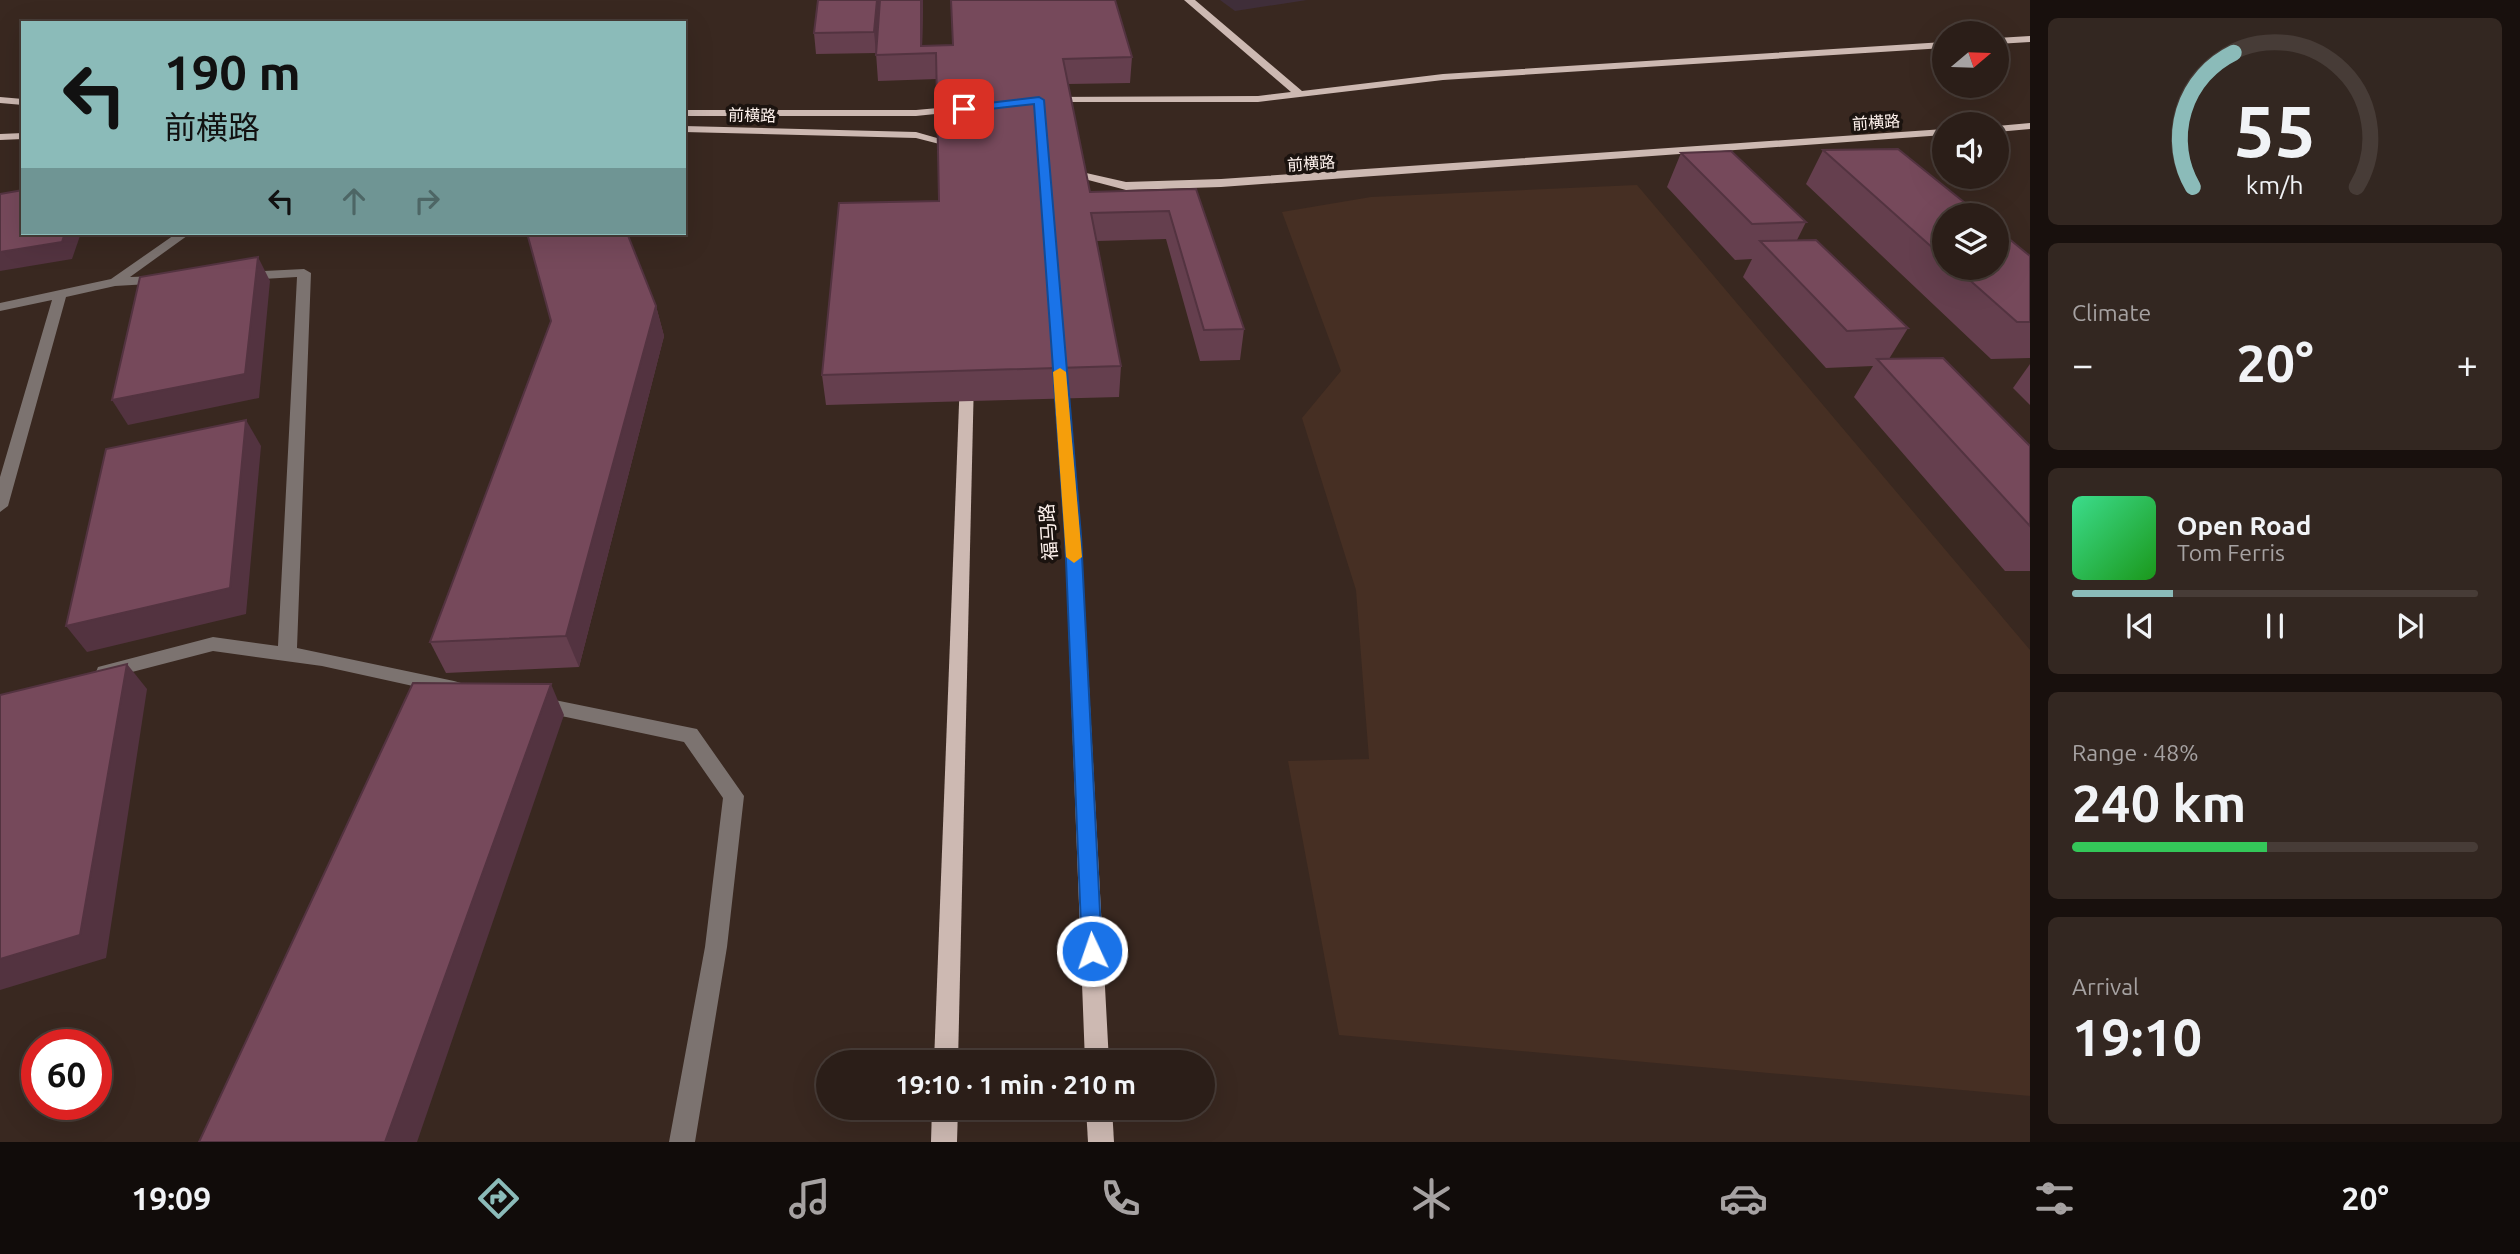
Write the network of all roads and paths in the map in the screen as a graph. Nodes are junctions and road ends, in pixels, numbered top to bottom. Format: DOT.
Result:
graph roads {
  1 [pos="1189,0"];
  2 [pos="2030,39"];
  3 [pos="2009,40"];
  4 [pos="1932,46"];
  5 [pos="963,88"];
  6 [pos="1301,95"];
  7 [pos="0,100"];
  8 [pos="1039,101"];
  9 [pos="21,102"];
  10 [pos="686,113"];
  11 [pos="2030,126"];
  12 [pos="2009,127"];
  13 [pos="686,129"];
  14 [pos="967,131"];
  15 [pos="1932,133"];
  16 [pos="21,136"];
  17 [pos="0,137"];
  18 [pos="1058,171"];
  19 [pos="182,235"];
  20 [pos="223,277"];
  21 [pos="183,279"];
  22 [pos="115,282"];
  23 [pos="61,294"];
  24 [pos="0,307"];
  25 [pos="968,357"];
  26 [pos="1059,358"];
  27 [pos="0,506"];
  28 [pos="287,654"];
  29 [pos="80,679"];
  30 [pos="474,692"];
  31 [pos="514,700"];
  32 [pos="946,1050"];
  33 [pos="1096,1050"];
  34 [pos="945,1120"];
  35 [pos="1100,1120"];
  36 [pos="682,1142"];
  37 [pos="944,1142"];
  38 [pos="1101,1142"];
  1 -- 6 [label="main road"];
  2 -- 3 [label="main road"];
  4 -- 6 [label="main road"];
  5 -- 14 [label="main road"];
  6 -- 8 [label="main road"];
  7 -- 9 [label="main road"];
  10 -- 14 [label="main road, 前横路"];
  11 -- 12 [label="main road"];
  13 -- 14 [label="main road, 前横路"];
  15 -- 18 [label="main road, 前横路"];
  16 -- 17 [label="main road"];
  19 -- 22 [label="lane"];
  20 -- 28 [label="lane"];
  21 -- 22 [label="lane"];
  22 -- 23 [label="lane"];
  23 -- 24 [label="lane"];
  23 -- 27 [label="lane"];
  25 -- 32 [label="main road"];
  26 -- 33 [label="main road, 福马路"];
  28 -- 29 [label="lane"];
  28 -- 30 [label="lane"];
  31 -- 36 [label="lane"];
  34 -- 37 [label="main road"];
  35 -- 38 [label="main road"];
}
